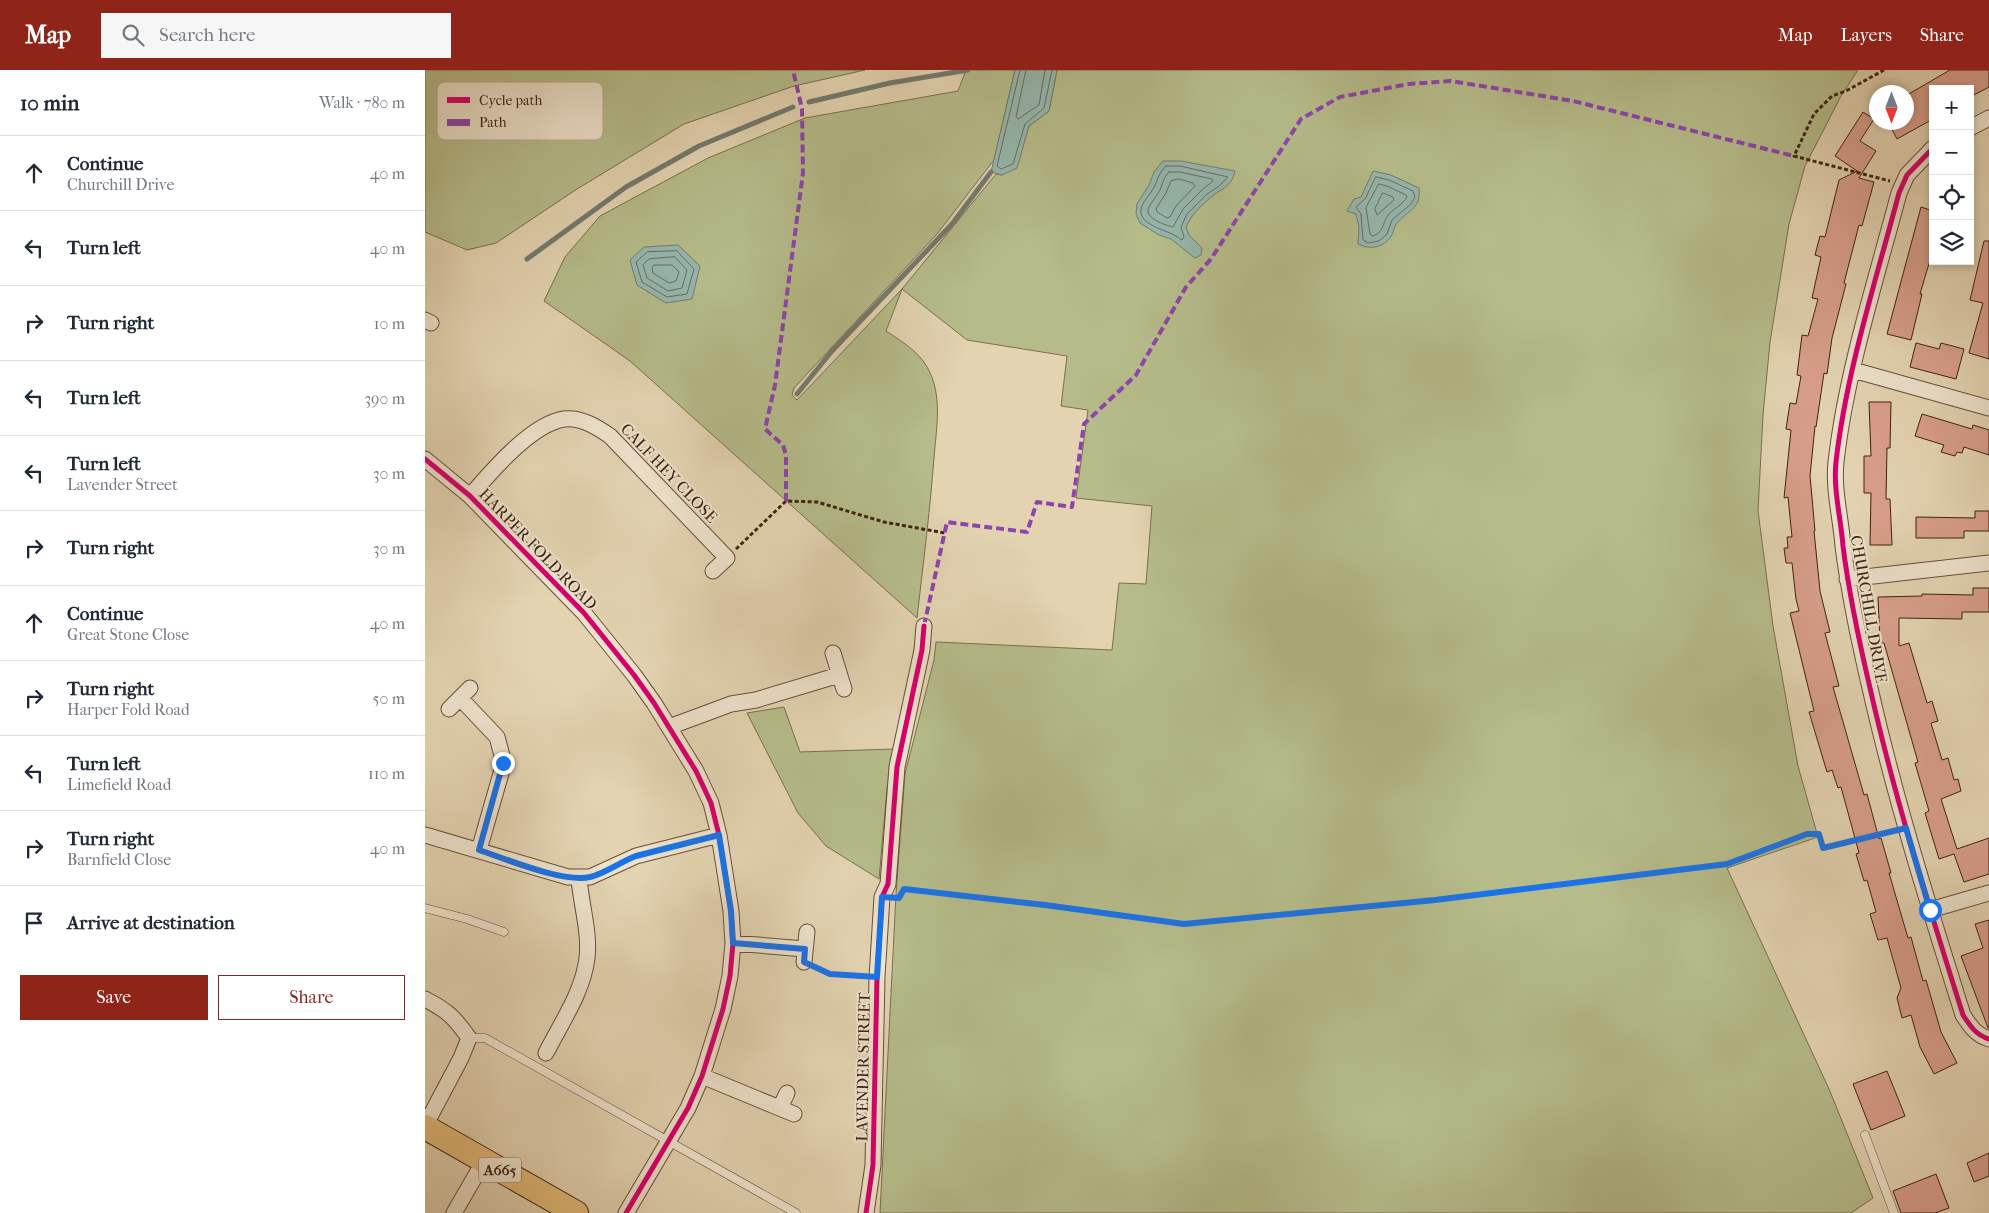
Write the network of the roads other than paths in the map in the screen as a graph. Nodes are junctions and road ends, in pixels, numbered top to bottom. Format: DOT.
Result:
graph roads {
  1 [pos="1989,118"];
  2 [pos="1974,126"];
  3 [pos="1929,152"];
  4 [pos="1853,370"];
  5 [pos="1989,408"];
  6 [pos="425,459"];
  7 [pos="469,496"];
  8 [pos="1989,563"];
  9 [pos="713,571"];
  10 [pos="1847,579"];
  11 [pos="924,626"];
  12 [pos="833,654"];
  13 [pos="460,698"];
  14 [pos="669,727"];
  15 [pos="425,835"];
  16 [pos="719,835"];
  17 [pos="479,850"];
  18 [pos="579,878"];
  19 [pos="1989,893"];
  20 [pos="425,908"];
  21 [pos="1930,910"];
  22 [pos="504,932"];
  23 [pos="807,932"];
  24 [pos="733,943"];
  25 [pos="425,999"];
  26 [pos="469,1038"];
  27 [pos="1989,1040"];
  28 [pos="554,1046"];
  29 [pos="702,1076"];
  30 [pos="787,1093"];
  31 [pos="780,1108"];
  32 [pos="794,1114"];
  33 [pos="425,1127"];
  34 [pos="1865,1135"];
  35 [pos="669,1142"];
  36 [pos="484,1161"];
  37 [pos="455,1213"];
  38 [pos="575,1213"];
  39 [pos="626,1213"];
  40 [pos="796,1213"];
  41 [pos="866,1213"];
  42 [pos="1894,1213"];
  1 -- 2 [label="street"];
  3 -- 4 [label="street, CHURCHILL DRIVE"];
  4 -- 5 [label="street"];
  4 -- 10 [label="street, CHURCHILL DRIVE"];
  6 -- 7 [label="street, HARPER FOLD ROAD"];
  7 -- 9 [label="street, CALF HEY CLOSE"];
  7 -- 14 [label="street, HARPER FOLD ROAD"];
  8 -- 10 [label="street"];
  10 -- 21 [label="street, CHURCHILL DRIVE"];
  11 -- 41 [label="street, LAVENDER STREET"];
  12 -- 14 [label="street"];
  13 -- 17 [label="street"];
  14 -- 16 [label="street, HARPER FOLD ROAD"];
  15 -- 17 [label="street"];
  16 -- 18 [label="street"];
  16 -- 24 [label="street, HARPER FOLD ROAD"];
  17 -- 18 [label="street"];
  18 -- 28 [label="street"];
  19 -- 21 [label="street"];
  20 -- 22 [label="lane"];
  21 -- 27 [label="street, CHURCHILL DRIVE"];
  23 -- 24 [label="street"];
  24 -- 29 [label="street, HARPER FOLD ROAD"];
  25 -- 26 [label="street"];
  26 -- 33 [label="street"];
  26 -- 35 [label="lane"];
  29 -- 31 [label="street"];
  29 -- 35 [label="street, HARPER FOLD ROAD"];
  30 -- 31 [label="street"];
  31 -- 32 [label="street"];
  33 -- 36 [label="main road, A665"];
  34 -- 42 [label="lane"];
  35 -- 39 [label="street, HARPER FOLD ROAD"];
  35 -- 40 [label="lane"];
  36 -- 37 [label="street"];
  36 -- 38 [label="main road, A665"];
}
